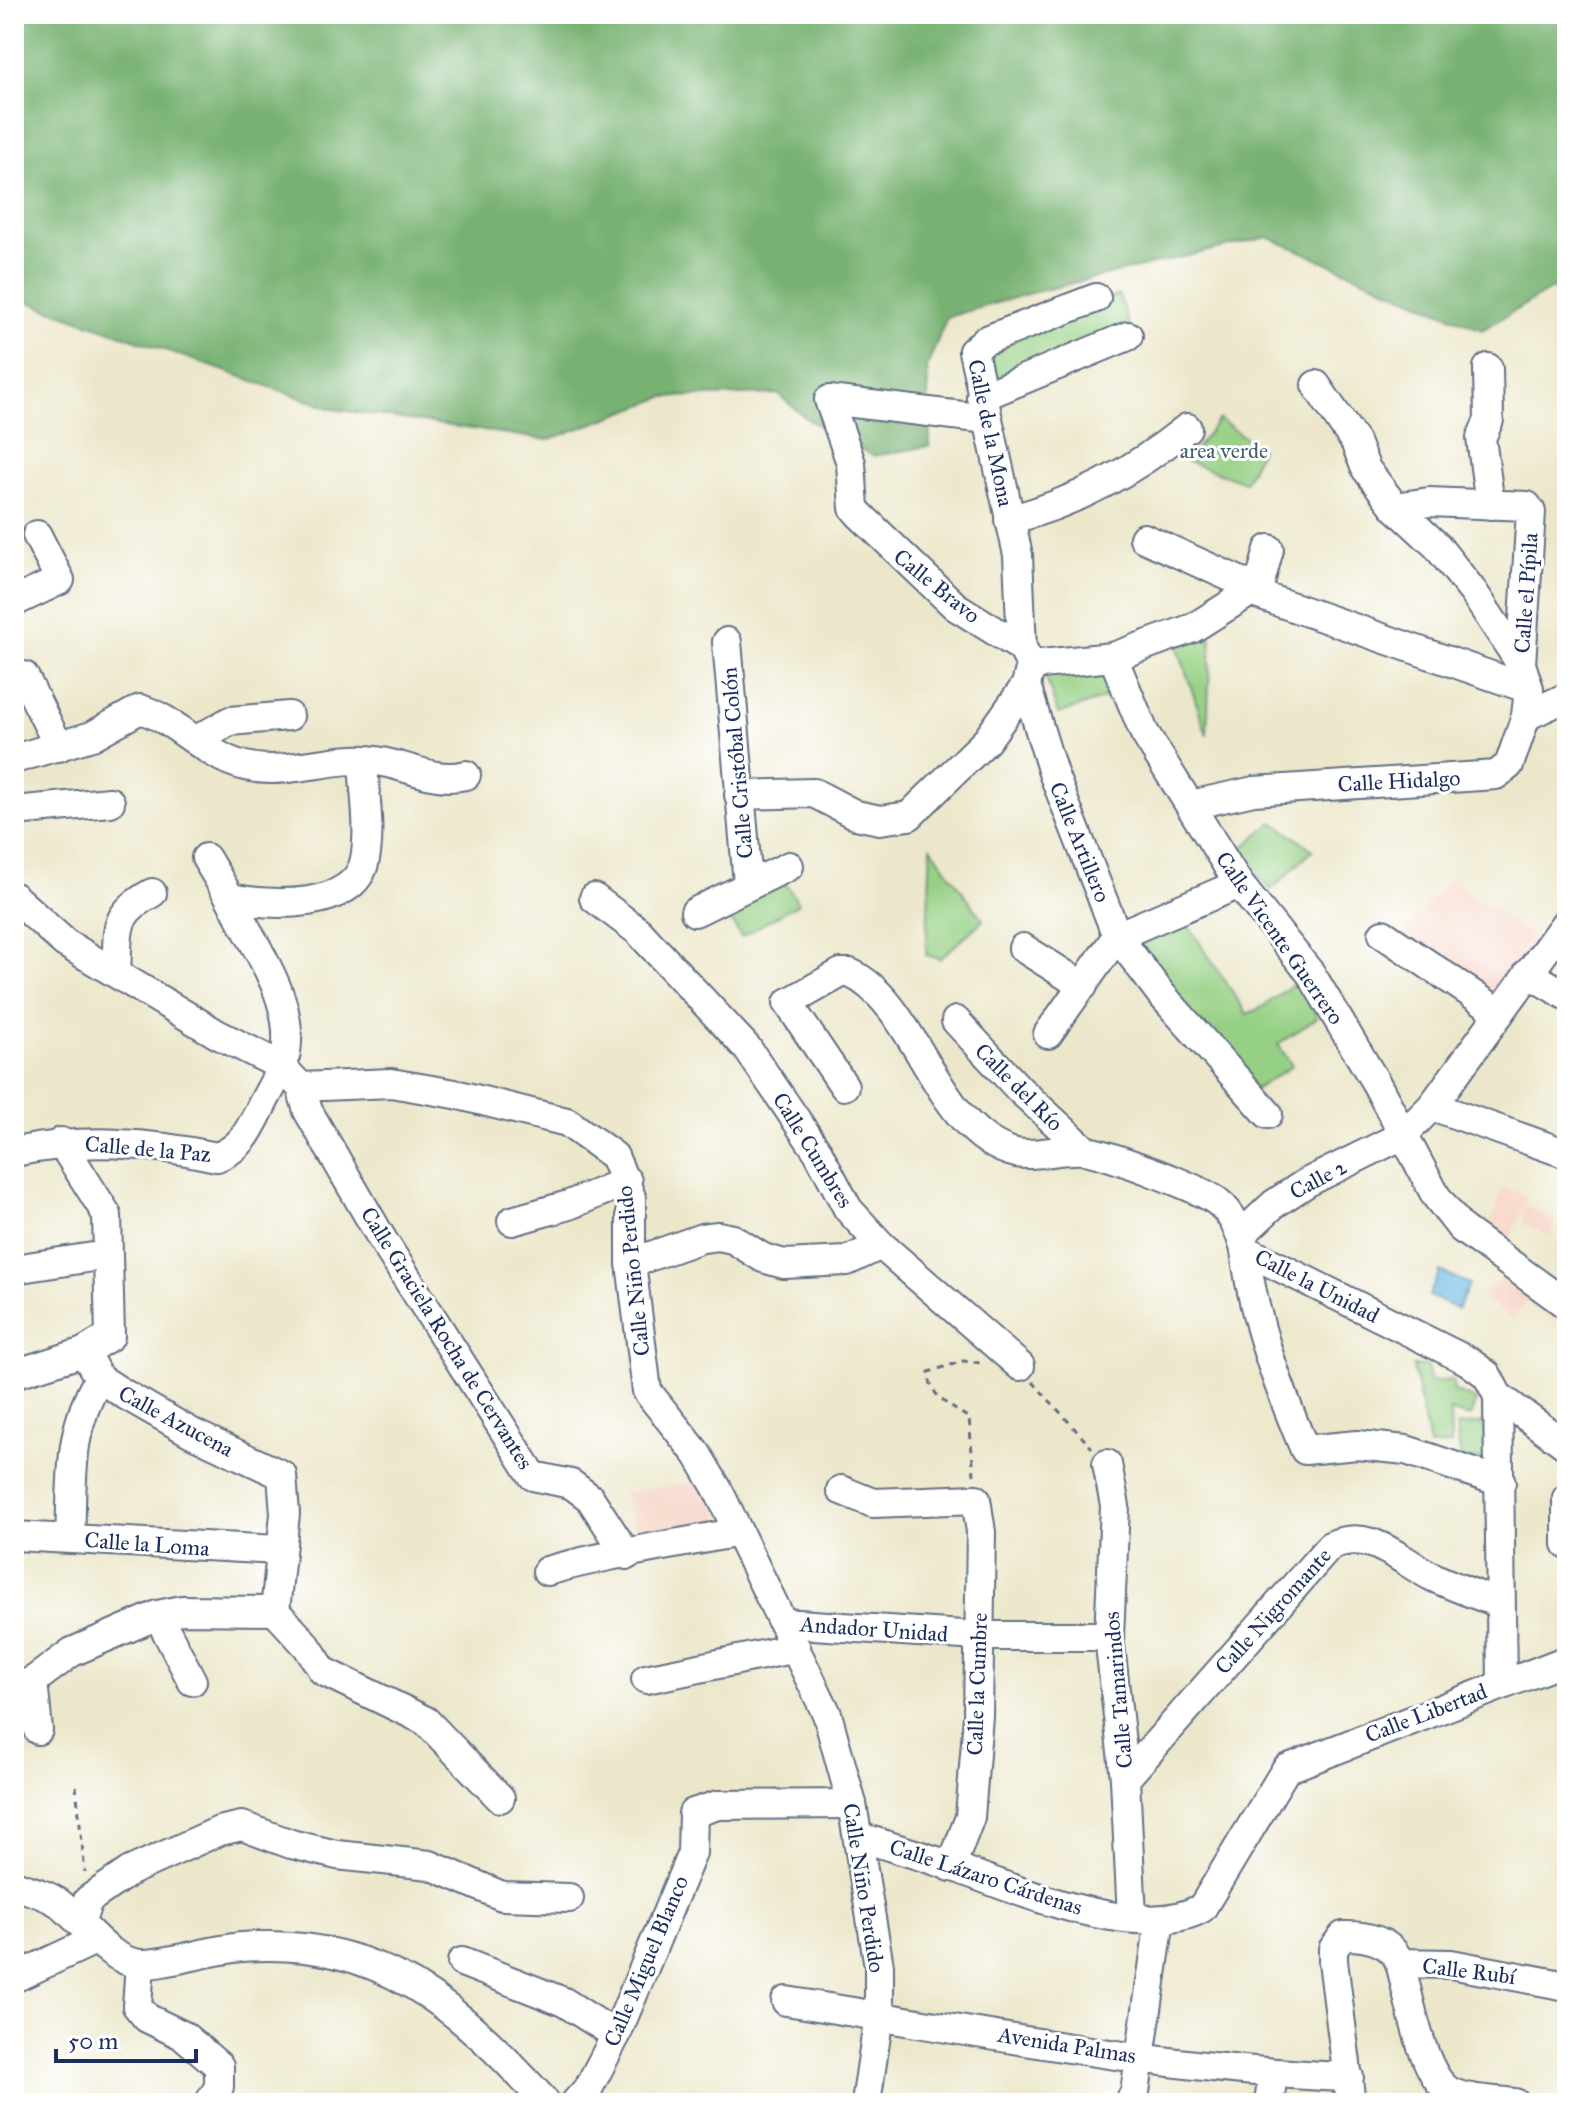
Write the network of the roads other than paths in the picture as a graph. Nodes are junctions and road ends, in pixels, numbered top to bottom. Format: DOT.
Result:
graph roads {
  1 [pos="1096,298"];
  2 [pos="1128,336"];
  3 [pos="1488,368"];
  4 [pos="1316,385"];
  5 [pos="984,408"];
  6 [pos="1187,428"];
  7 [pos="1490,505"];
  8 [pos="1395,507"];
  9 [pos="1009,520"];
  10 [pos="37,535"];
  11 [pos="1144,538"];
  12 [pos="1269,549"];
  13 [pos="1254,593"];
  14 [pos="14,602"];
  15 [pos="727,642"];
  16 [pos="1113,657"];
  17 [pos="1026,666"];
  18 [pos="24,676"];
  19 [pos="1525,689"];
  20 [pos="1567,697"];
  21 [pos="289,716"];
  22 [pos="197,740"];
  23 [pos="59,747"];
  24 [pos="14,759"];
  25 [pos="363,760"];
  26 [pos="466,775"];
  27 [pos="739,795"];
  28 [pos="110,802"];
  29 [pos="1191,805"];
  30 [pos="14,811"];
  31 [pos="206,858"];
  32 [pos="789,866"];
  33 [pos="748,884"];
  34 [pos="1239,884"];
  35 [pos="152,893"];
  36 [pos="14,897"];
  37 [pos="230,898"];
  38 [pos="594,898"];
  39 [pos="695,912"];
  40 [pos="1567,921"];
  41 [pos="1383,934"];
  42 [pos="1117,936"];
  43 [pos="1023,948"];
  44 [pos="116,972"];
  45 [pos="1528,973"];
  46 [pos="1083,986"];
  47 [pos="1567,996"];
  48 [pos="1500,1013"];
  49 [pos="956,1021"];
  50 [pos="1048,1034"];
  51 [pos="281,1066"];
  52 [pos="844,1086"];
  53 [pos="301,1087"];
  54 [pos="1432,1106"];
  55 [pos="1268,1114"];
  56 [pos="1403,1135"];
  57 [pos="61,1142"];
  58 [pos="1085,1150"];
  59 [pos="14,1152"];
  60 [pos="1567,1154"];
  61 [pos="627,1181"];
  62 [pos="512,1221"];
  63 [pos="1243,1242"];
  64 [pos="881,1245"];
  65 [pos="106,1255"];
  66 [pos="631,1263"];
  67 [pos="14,1269"];
  68 [pos="1567,1305"];
  69 [pos="84,1352"];
  70 [pos="1020,1366"];
  71 [pos="14,1374"];
  72 [pos="99,1378"];
  73 [pos="1498,1396"];
  74 [pos="1567,1446"];
  75 [pos="1107,1464"];
  76 [pos="1501,1482"];
  77 [pos="841,1490"];
  78 [pos="1567,1498"];
  79 [pos="738,1532"];
  80 [pos="14,1536"];
  81 [pos="70,1538"];
  82 [pos="1567,1544"];
  83 [pos="280,1550"];
  84 [pos="627,1555"];
  85 [pos="547,1571"];
  86 [pos="1499,1603"];
  87 [pos="275,1611"];
  88 [pos="158,1615"];
  89 [pos="783,1623"];
  90 [pos="978,1636"];
  91 [pos="1109,1636"];
  92 [pos="796,1648"];
  93 [pos="1567,1660"];
  94 [pos="646,1679"];
  95 [pos="192,1681"];
  96 [pos="1502,1684"];
  97 [pos="24,1685"];
  98 [pos="38,1730"];
  99 [pos="1125,1779"];
  100 [pos="500,1798"];
  101 [pos="852,1804"];
  102 [pos="860,1837"];
  103 [pos="951,1867"];
  104 [pos="14,1885"];
  105 [pos="569,1898"];
  106 [pos="1132,1917"];
  107 [pos="1160,1920"];
  108 [pos="88,1921"];
  109 [pos="462,1962"];
  110 [pos="1400,1963"];
  111 [pos="140,1964"];
  112 [pos="14,1978"];
  113 [pos="1567,1986"];
  114 [pos="786,2001"];
  115 [pos="879,2015"];
  116 [pos="616,2035"];
  117 [pos="1138,2056"];
  118 [pos="1273,2074"];
  119 [pos="1350,2090"];
  120 [pos="209,2103"];
  121 [pos="546,2103"];
  122 [pos="575,2103"];
  123 [pos="866,2103"];
  124 [pos="1129,2103"];
  125 [pos="1269,2103"];
  126 [pos="1515,2103"];
  1 -- 5 [label="street, Calle de la Mona"];
  2 -- 5 [label="street"];
  3 -- 7 [label="street"];
  4 -- 8 [label="street"];
  5 -- 9 [label="street, Calle de la Mona"];
  5 -- 17 [label="street, Calle Bravo"];
  6 -- 9 [label="street"];
  7 -- 8 [label="street, Calle el Pípila"];
  7 -- 19 [label="street, Calle el Pípila"];
  8 -- 19 [label="street"];
  9 -- 17 [label="street, Calle Artillero"];
  10 -- 14 [label="street"];
  11 -- 13 [label="street"];
  12 -- 13 [label="street"];
  13 -- 16 [label="street"];
  13 -- 19 [label="street"];
  15 -- 27 [label="street, Calle Cristóbal Colón"];
  16 -- 17 [label="street"];
  16 -- 29 [label="street, Calle Vicente Guerrero"];
  17 -- 27 [label="street"];
  17 -- 42 [label="street, Calle Artillero"];
  18 -- 23 [label="street"];
  19 -- 20 [label="street"];
  19 -- 29 [label="street, Calle Hidalgo"];
  21 -- 22 [label="street"];
  22 -- 23 [label="street"];
  22 -- 25 [label="street"];
  23 -- 24 [label="street"];
  25 -- 26 [label="street"];
  25 -- 37 [label="street"];
  27 -- 33 [label="street, Calle Cristóbal Colón"];
  28 -- 30 [label="street"];
  29 -- 34 [label="street, Calle Vicente Guerrero"];
  31 -- 37 [label="street"];
  32 -- 33 [label="street"];
  33 -- 39 [label="street"];
  34 -- 42 [label="street"];
  34 -- 56 [label="street, Calle Vicente Guerrero"];
  35 -- 44 [label="street"];
  36 -- 44 [label="street"];
  37 -- 51 [label="street, Calle de la Paz"];
  38 -- 64 [label="street, Calle Cumbres"];
  40 -- 45 [label="street, Calle 2"];
  41 -- 48 [label="street"];
  42 -- 46 [label="street"];
  42 -- 55 [label="street, Calle Artillero"];
  43 -- 46 [label="street"];
  44 -- 51 [label="street"];
  45 -- 47 [label="street"];
  45 -- 48 [label="street, Calle 2"];
  46 -- 50 [label="street"];
  48 -- 54 [label="street, Calle 2"];
  49 -- 58 [label="street, Calle del Río"];
  51 -- 53 [label="street"];
  51 -- 57 [label="street, Calle de la Paz"];
  52 -- 58 [label="street, Calle la Unidad"];
  53 -- 61 [label="street, Calle Niño Perdido"];
  53 -- 84 [label="street, Calle Graciela Rocha de Cervantes"];
  54 -- 56 [label="street, Calle 2"];
  54 -- 60 [label="street"];
  56 -- 63 [label="street, Calle 2"];
  56 -- 68 [label="street, Calle Vicente Guerrero"];
  57 -- 59 [label="street, Calle de la Paz"];
  57 -- 65 [label="street"];
  58 -- 63 [label="street, Calle la Unidad"];
  61 -- 62 [label="street"];
  61 -- 66 [label="street, Calle Niño Perdido"];
  63 -- 73 [label="street, Calle la Unidad"];
  63 -- 76 [label="street"];
  64 -- 66 [label="street"];
  64 -- 70 [label="street, Calle Cumbres"];
  65 -- 67 [label="street"];
  65 -- 69 [label="street"];
  66 -- 79 [label="street, Calle Niño Perdido"];
  69 -- 71 [label="street"];
  69 -- 72 [label="street, Calle Azucena"];
  72 -- 81 [label="street"];
  72 -- 83 [label="street, Calle Azucena"];
  73 -- 74 [label="street, Calle la Unidad"];
  73 -- 76 [label="street"];
  75 -- 91 [label="street, Calle Tamarindos"];
  76 -- 86 [label="street"];
  77 -- 90 [label="street, Calle la Cumbre"];
  78 -- 82 [label="street"];
  79 -- 84 [label="street"];
  79 -- 89 [label="street, Calle Niño Perdido"];
  80 -- 81 [label="street, Calle la Loma"];
  81 -- 83 [label="street, Calle la Loma"];
  83 -- 87 [label="street"];
  84 -- 85 [label="street"];
  86 -- 96 [label="street"];
  86 -- 99 [label="street, Calle Nigromante"];
  87 -- 88 [label="street"];
  87 -- 100 [label="street"];
  88 -- 95 [label="street"];
  88 -- 97 [label="street"];
  89 -- 90 [label="street, Andador Unidad"];
  89 -- 92 [label="street, Calle Niño Perdido"];
  90 -- 91 [label="street, Andador Unidad"];
  90 -- 103 [label="street, Calle la Cumbre"];
  91 -- 99 [label="street, Calle Tamarindos"];
  92 -- 94 [label="street"];
  92 -- 101 [label="street, Calle Niño Perdido"];
  93 -- 96 [label="street, Calle Libertad"];
  96 -- 107 [label="street, Calle Libertad"];
  97 -- 98 [label="street"];
  99 -- 106 [label="street, Calle Tamarindos"];
  101 -- 102 [label="street, Calle Niño Perdido"];
  101 -- 116 [label="street, Calle Miguel Blanco"];
  102 -- 103 [label="street, Calle Lázaro Cárdenas"];
  102 -- 115 [label="street, Calle Niño Perdido"];
  103 -- 106 [label="street, Calle Lázaro Cárdenas"];
  104 -- 108 [label="street"];
  105 -- 108 [label="street"];
  106 -- 107 [label="street, Calle Lázaro Cárdenas"];
  107 -- 117 [label="street"];
  108 -- 111 [label="street"];
  108 -- 112 [label="street"];
  109 -- 116 [label="street"];
  110 -- 113 [label="street, Calle Rubí"];
  110 -- 119 [label="street, Calle Rubí"];
  110 -- 126 [label="street"];
  111 -- 120 [label="street"];
  111 -- 121 [label="street"];
  114 -- 115 [label="street, Avenida Palmas"];
  115 -- 117 [label="street, Avenida Palmas"];
  115 -- 123 [label="street, Calle Niño Perdido"];
  116 -- 122 [label="street, Calle Miguel Blanco"];
  117 -- 118 [label="street, Avenida Palmas"];
  117 -- 124 [label="street"];
  118 -- 119 [label="street, Avenida Palmas"];
  118 -- 125 [label="street"];
}
